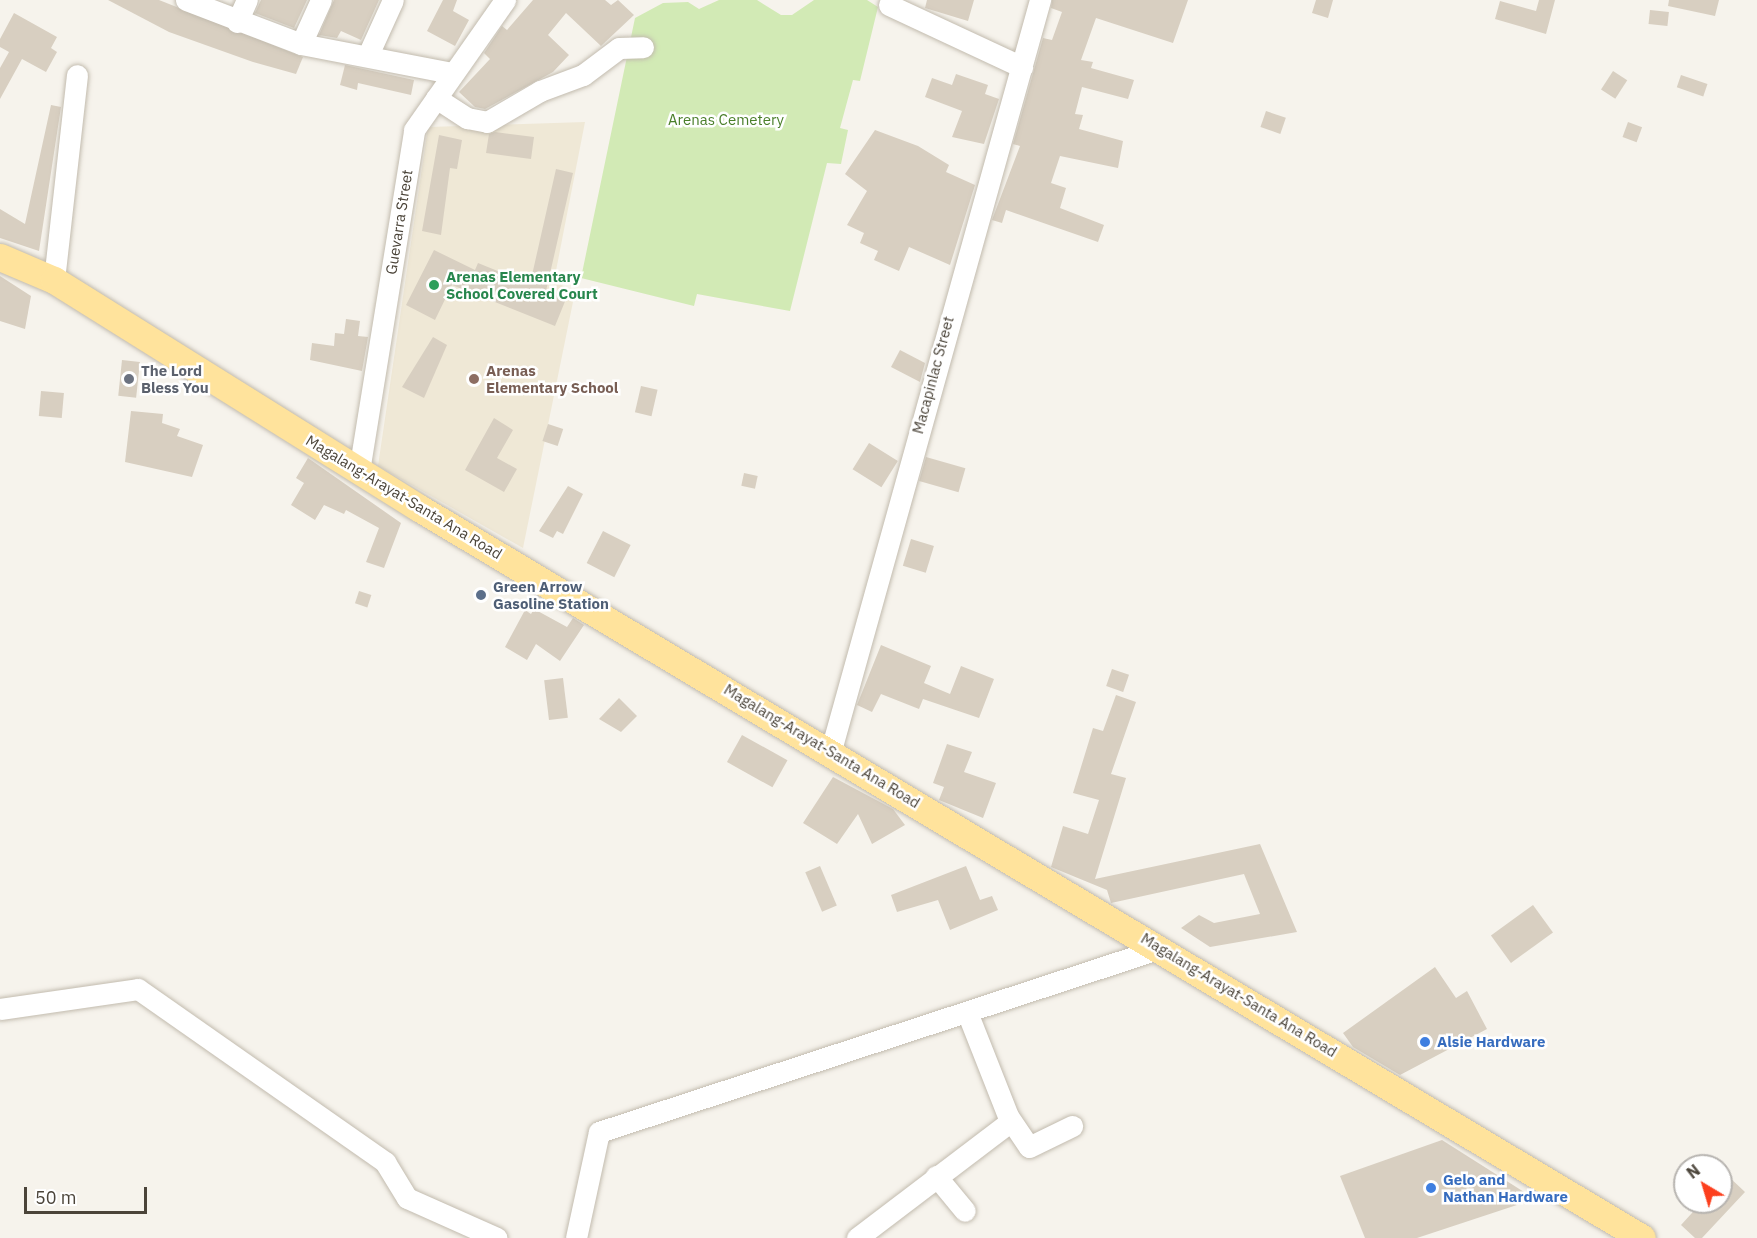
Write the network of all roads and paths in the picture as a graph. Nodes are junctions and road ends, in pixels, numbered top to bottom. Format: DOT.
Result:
graph roads {
  1 [pos="186,0"];
  2 [pos="247,0"];
  3 [pos="321,0"];
  4 [pos="393,0"];
  5 [pos="505,0"];
  6 [pos="1040,0"];
  7 [pos="889,5"];
  8 [pos="237,22"];
  9 [pos="301,44"];
  10 [pos="643,47"];
  11 [pos="369,55"];
  12 [pos="1022,67"];
  13 [pos="452,73"];
  14 [pos="77,75"];
  15 [pos="436,98"];
  16 [pos="0,257"];
  17 [pos="54,280"];
  18 [pos="359,471"];
  19 [pos="831,750"];
  20 [pos="1161,948"];
  21 [pos="0,1009"];
  22 [pos="967,1012"];
  23 [pos="1011,1121"];
  24 [pos="1072,1126"];
  25 [pos="936,1176"];
  26 [pos="965,1211"];
  27 [pos="496,1238"];
  28 [pos="576,1238"];
  29 [pos="857,1238"];
  30 [pos="1642,1238"];
  1 -- 8 [label="street"];
  2 -- 8 [label="street"];
  3 -- 9 [label="street"];
  4 -- 11 [label="street"];
  5 -- 13 [label="street, Guevarra Street"];
  6 -- 12 [label="street, Macapinlac Street"];
  7 -- 12 [label="street"];
  8 -- 9 [label="street"];
  9 -- 11 [label="street"];
  10 -- 15 [label="street"];
  11 -- 13 [label="street"];
  12 -- 19 [label="street, Macapinlac Street"];
  13 -- 15 [label="street, Guevarra Street"];
  14 -- 17 [label="street"];
  15 -- 18 [label="street, Guevarra Street"];
  16 -- 17 [label="main road, Magalang-Arayat-Santa Ana Road"];
  17 -- 18 [label="main road, Magalang-Arayat-Santa Ana Road"];
  18 -- 19 [label="main road, Magalang-Arayat-Santa Ana Road"];
  19 -- 20 [label="main road, Magalang-Arayat-Santa Ana Road"];
  20 -- 22 [label="street"];
  20 -- 30 [label="main road, Magalang-Arayat-Santa Ana Road"];
  21 -- 27 [label="street"];
  22 -- 23 [label="street"];
  22 -- 28 [label="street"];
  23 -- 24 [label="street"];
  23 -- 25 [label="street"];
  25 -- 26 [label="street"];
  25 -- 29 [label="street"];
}
